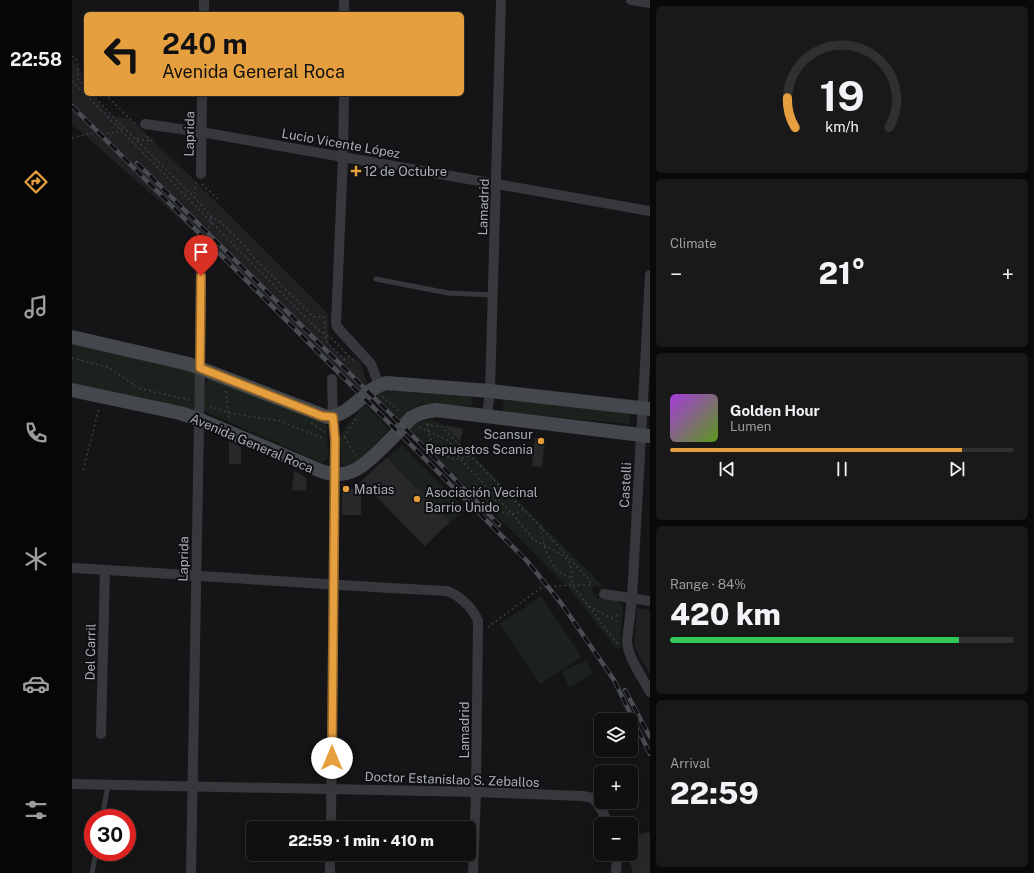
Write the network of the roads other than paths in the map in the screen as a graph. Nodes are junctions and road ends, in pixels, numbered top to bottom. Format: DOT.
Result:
graph roads {
  1 [pos="204,0"];
  2 [pos="344,0"];
  3 [pos="501,0"];
  4 [pos="631,0"];
  5 [pos="650,3"];
  6 [pos="204,12"];
  7 [pos="344,12"];
  8 [pos="202,96"];
  9 [pos="344,96"];
  10 [pos="141,127"];
  11 [pos="201,132"];
  12 [pos="343,157"];
  13 [pos="200,179"];
  14 [pos="497,184"];
  15 [pos="650,211"];
  16 [pos="206,246"];
  17 [pos="650,275"];
  18 [pos="376,279"];
  19 [pos="493,295"];
  20 [pos="72,337"];
  21 [pos="200,368"];
  22 [pos="332,379"];
  23 [pos="377,386"];
  24 [pos="72,390"];
  25 [pos="490,391"];
  26 [pos="647,408"];
  27 [pos="487,415"];
  28 [pos="333,417"];
  29 [pos="198,419"];
  30 [pos="645,435"];
  31 [pos="334,475"];
  32 [pos="72,568"];
  33 [pos="105,570"];
  34 [pos="196,575"];
  35 [pos="334,586"];
  36 [pos="604,594"];
  37 [pos="632,598"];
  38 [pos="650,601"];
  39 [pos="650,692"];
  40 [pos="102,734"];
  41 [pos="72,784"];
  42 [pos="108,785"];
  43 [pos="193,787"];
  44 [pos="332,789"];
  45 [pos="476,792"];
  46 [pos="104,809"];
  47 [pos="605,817"];
  48 [pos="331,821"];
  49 [pos="94,861"];
  50 [pos="330,861"];
  51 [pos="617,861"];
  52 [pos="92,873"];
  53 [pos="191,873"];
  54 [pos="330,873"];
  55 [pos="473,873"];
  56 [pos="616,873"];
  1 -- 6 [label="street"];
  2 -- 7 [label="street"];
  3 -- 14 [label="street, Lamadrid"];
  4 -- 5 [label="street"];
  8 -- 11 [label="street, Laprida"];
  9 -- 12 [label="street"];
  10 -- 11 [label="street, Lucio Vicente López"];
  11 -- 12 [label="street, Lucio Vicente López"];
  11 -- 13 [label="street, Laprida"];
  12 -- 14 [label="street, Lucio Vicente López"];
  12 -- 23 [label="street"];
  14 -- 15 [label="street, Lucio Vicente López"];
  14 -- 19 [label="street, Lamadrid"];
  16 -- 21 [label="street, Laprida"];
  17 -- 26 [label="street, Castelli"];
  18 -- 19 [label="lane"];
  19 -- 25 [label="street, Lamadrid"];
  20 -- 21 [label="main road"];
  21 -- 28 [label="main road"];
  21 -- 29 [label="street, Laprida"];
  22 -- 28 [label="street"];
  23 -- 25 [label="main road"];
  23 -- 28 [label="main road"];
  24 -- 29 [label="main road, Avenida General Roca"];
  25 -- 26 [label="main road"];
  25 -- 27 [label="street, Lamadrid"];
  26 -- 30 [label="street, Castelli"];
  27 -- 30 [label="main road"];
  27 -- 31 [label="main road"];
  28 -- 31 [label="street"];
  29 -- 31 [label="main road, Avenida General Roca"];
  29 -- 34 [label="street, Laprida"];
  30 -- 37 [label="street, Castelli"];
  31 -- 35 [label="street"];
  32 -- 33 [label="street"];
  33 -- 34 [label="street"];
  33 -- 40 [label="street, Del Carril"];
  34 -- 35 [label="street"];
  34 -- 43 [label="street, Laprida"];
  35 -- 44 [label="street"];
  35 -- 45 [label="street, Lamadrid"];
  36 -- 37 [label="street"];
  37 -- 38 [label="street"];
  37 -- 39 [label="street, Castelli"];
  41 -- 42 [label="street, Doctor Estanislao S. Zeballos"];
  42 -- 43 [label="street, Doctor Estanislao S. Zeballos"];
  42 -- 46 [label="lane"];
  43 -- 44 [label="street, Doctor Estanislao S. Zeballos"];
  43 -- 53 [label="street, Laprida"];
  44 -- 45 [label="street, Doctor Estanislao S. Zeballos"];
  44 -- 48 [label="street"];
  45 -- 47 [label="street, Doctor Estanislao S. Zeballos"];
  45 -- 55 [label="street, Lamadrid"];
  49 -- 52 [label="lane"];
  50 -- 54 [label="street"];
  51 -- 56 [label="street"];
}
